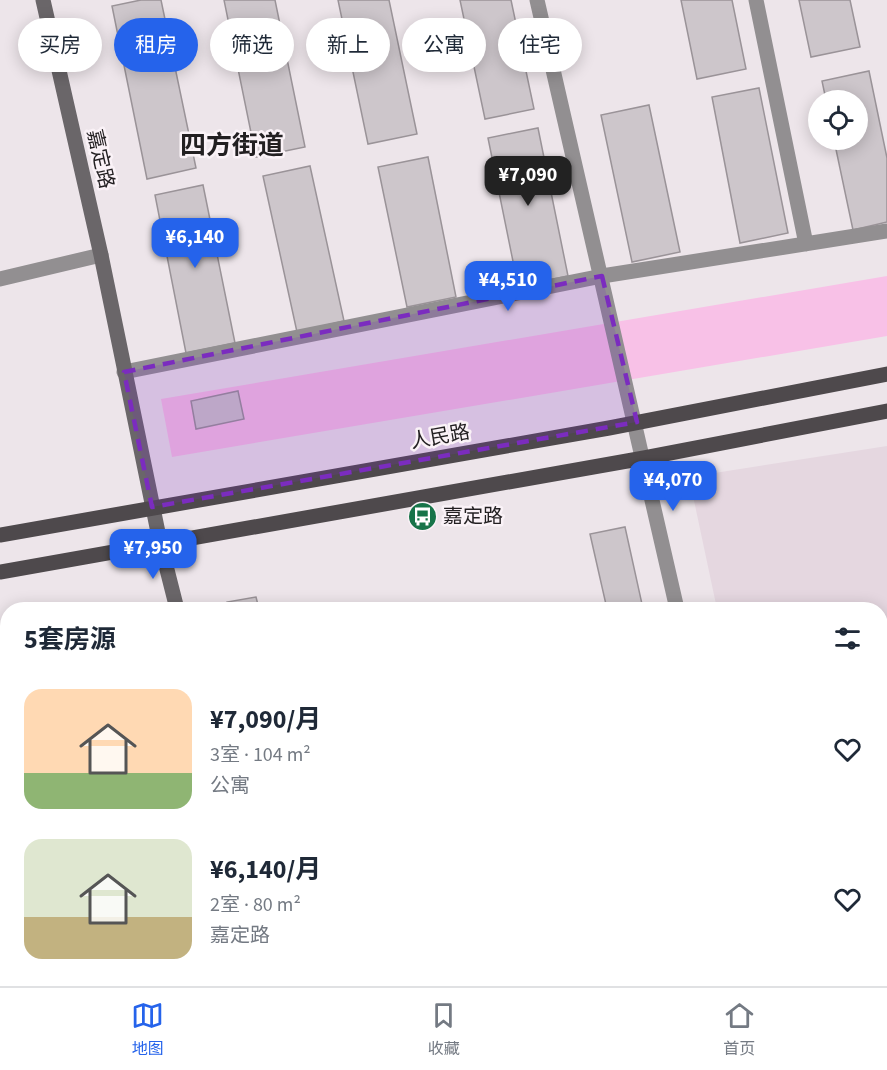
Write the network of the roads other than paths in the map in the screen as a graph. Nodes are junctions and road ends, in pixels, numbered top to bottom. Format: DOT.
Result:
graph roads {
  1 [pos="43,0"];
  2 [pos="537,0"];
  3 [pos="756,0"];
  4 [pos="887,231"];
  5 [pos="806,243"];
  6 [pos="101,255"];
  7 [pos="602,276"];
  8 [pos="0,279"];
  9 [pos="124,372"];
  10 [pos="887,374"];
  11 [pos="887,411"];
  12 [pos="636,422"];
  13 [pos="644,458"];
  14 [pos="152,507"];
  15 [pos="0,535"];
  16 [pos="160,542"];
  17 [pos="0,572"];
  18 [pos="175,602"];
  19 [pos="675,602"];
  1 -- 6 [label="main road, 嘉定路"];
  2 -- 7 [label="street"];
  3 -- 5 [label="street"];
  4 -- 5 [label="street"];
  5 -- 7 [label="street"];
  6 -- 8 [label="street"];
  6 -- 9 [label="main road, 嘉定路"];
  7 -- 9 [label="street"];
  7 -- 12 [label="street"];
  9 -- 14 [label="main road, 嘉定路"];
  10 -- 12 [label="main road, 人民路"];
  11 -- 13 [label="main road"];
  12 -- 13 [label="street"];
  12 -- 14 [label="main road, 人民路"];
  13 -- 16 [label="main road"];
  13 -- 19 [label="street"];
  14 -- 15 [label="main road, 人民路"];
  14 -- 16 [label="main road, 嘉定路"];
  16 -- 17 [label="main road"];
  16 -- 18 [label="main road, 嘉定路"];
}
